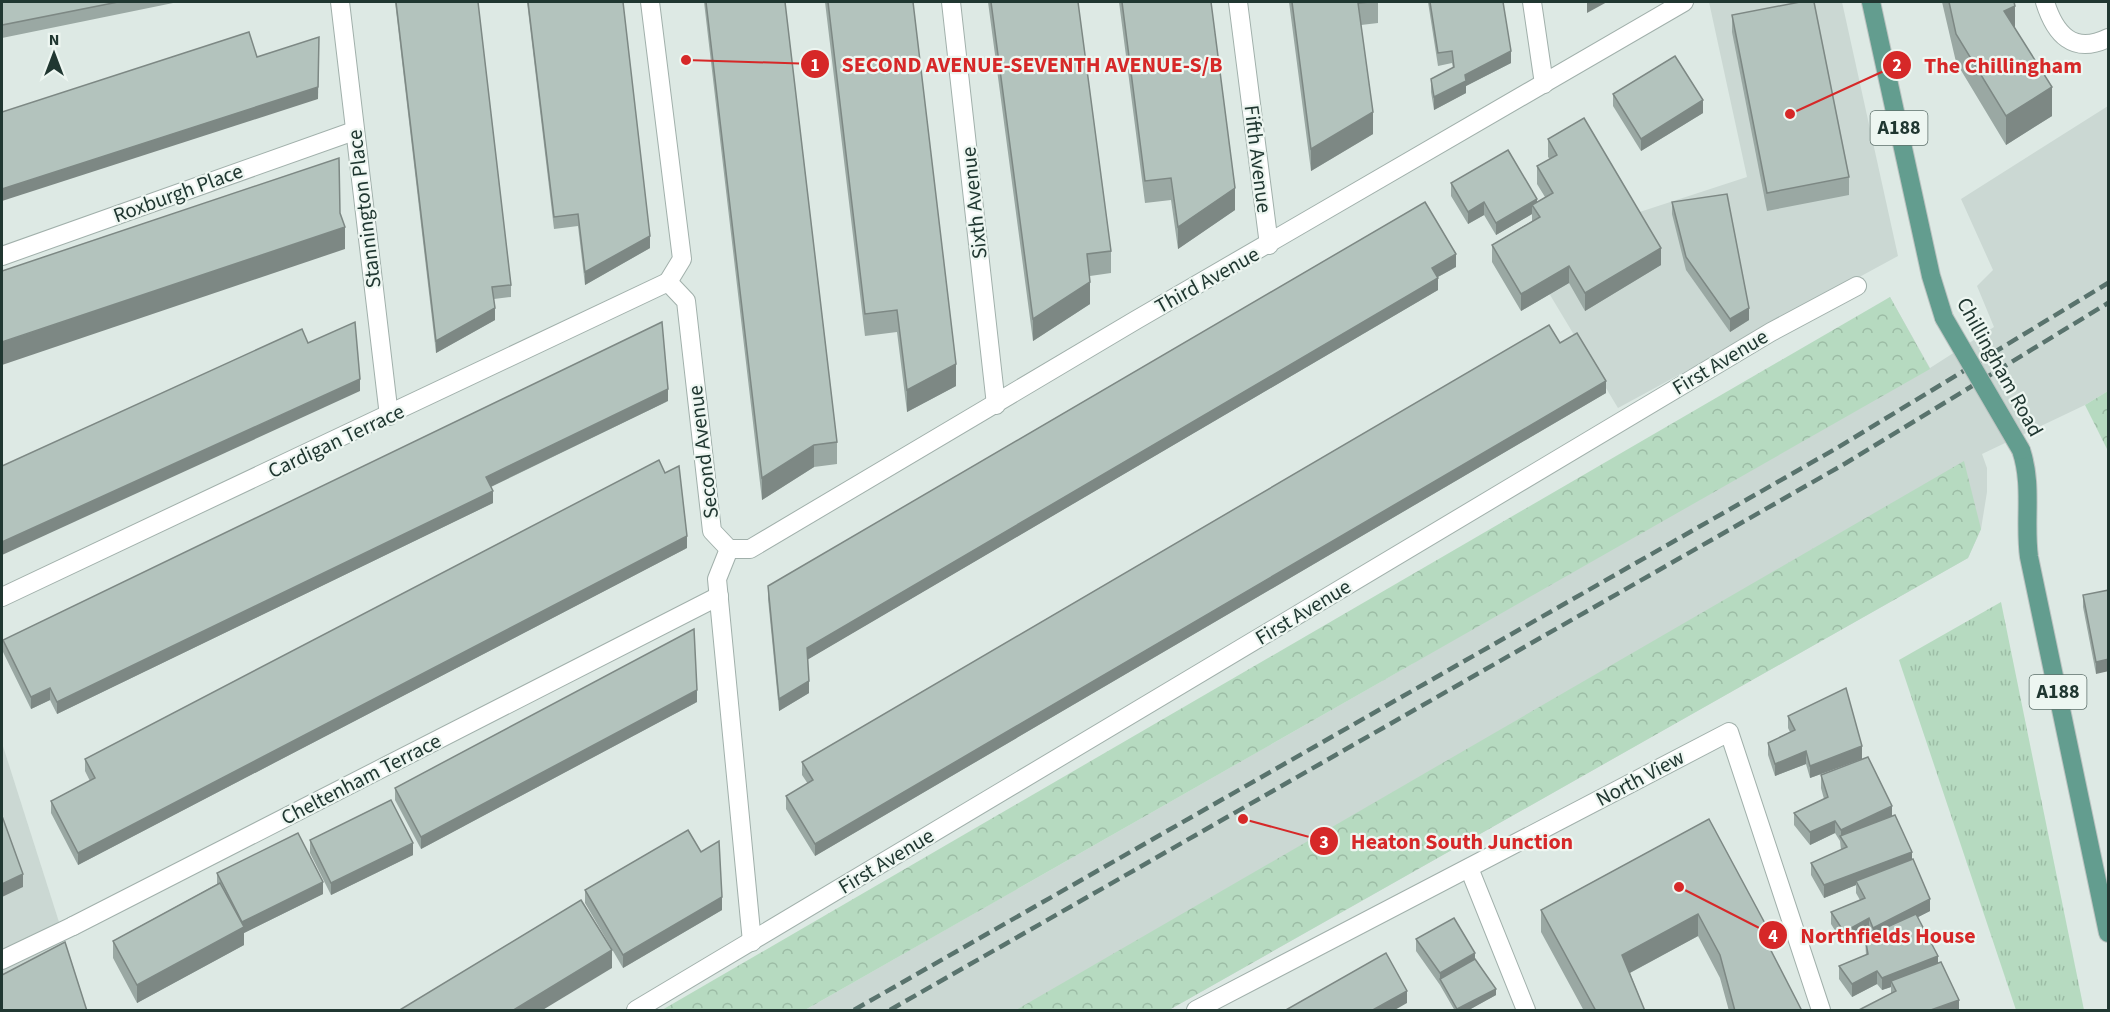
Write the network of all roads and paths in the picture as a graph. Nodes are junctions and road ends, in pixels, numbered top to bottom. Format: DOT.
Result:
graph roads {
  1 [pos="340,2"];
  2 [pos="650,2"];
  3 [pos="951,2"];
  4 [pos="1238,2"];
  5 [pos="1532,2"];
  6 [pos="1684,2"];
  7 [pos="1871,2"];
  8 [pos="2045,2"];
  9 [pos="2109,38"];
  10 [pos="1544,84"];
  11 [pos="354,131"];
  12 [pos="1269,245"];
  13 [pos="2,256"];
  14 [pos="669,282"];
  15 [pos="1857,286"];
  16 [pos="996,405"];
  17 [pos="389,416"];
  18 [pos="729,549"];
  19 [pos="719,596"];
  20 [pos="2,597"];
  21 [pos="1469,868"];
  22 [pos="2109,933"];
  23 [pos="752,942"];
  24 [pos="2,960"];
  25 [pos="636,1011"];
  26 [pos="1196,1011"];
  27 [pos="1526,1011"];
  28 [pos="1821,1011"];
  1 -- 11 [label="street, Stannington Place"];
  2 -- 14 [label="street"];
  3 -- 16 [label="street, Sixth Avenue"];
  4 -- 12 [label="street, Fifth Avenue"];
  5 -- 10 [label="street"];
  6 -- 10 [label="street, Third Avenue"];
  7 -- 22 [label="main road, Chillingham Road / A188, bridge"];
  8 -- 9 [label="street"];
  10 -- 12 [label="street, Third Avenue"];
  11 -- 13 [label="street, Roxburgh Place"];
  11 -- 17 [label="street, Stannington Place"];
  12 -- 16 [label="street, Third Avenue"];
  14 -- 17 [label="street, Cardigan Terrace"];
  14 -- 18 [label="street, Second Avenue"];
  15 -- 23 [label="street, First Avenue"];
  16 -- 18 [label="street, Third Avenue"];
  17 -- 20 [label="street, Cardigan Terrace"];
  18 -- 19 [label="street"];
  19 -- 23 [label="street"];
  19 -- 24 [label="street, Cheltenham Terrace"];
  21 -- 26 [label="street, North View"];
  21 -- 27 [label="street"];
  21 -- 28 [label="street, North View"];
  23 -- 25 [label="street, First Avenue"];
}
